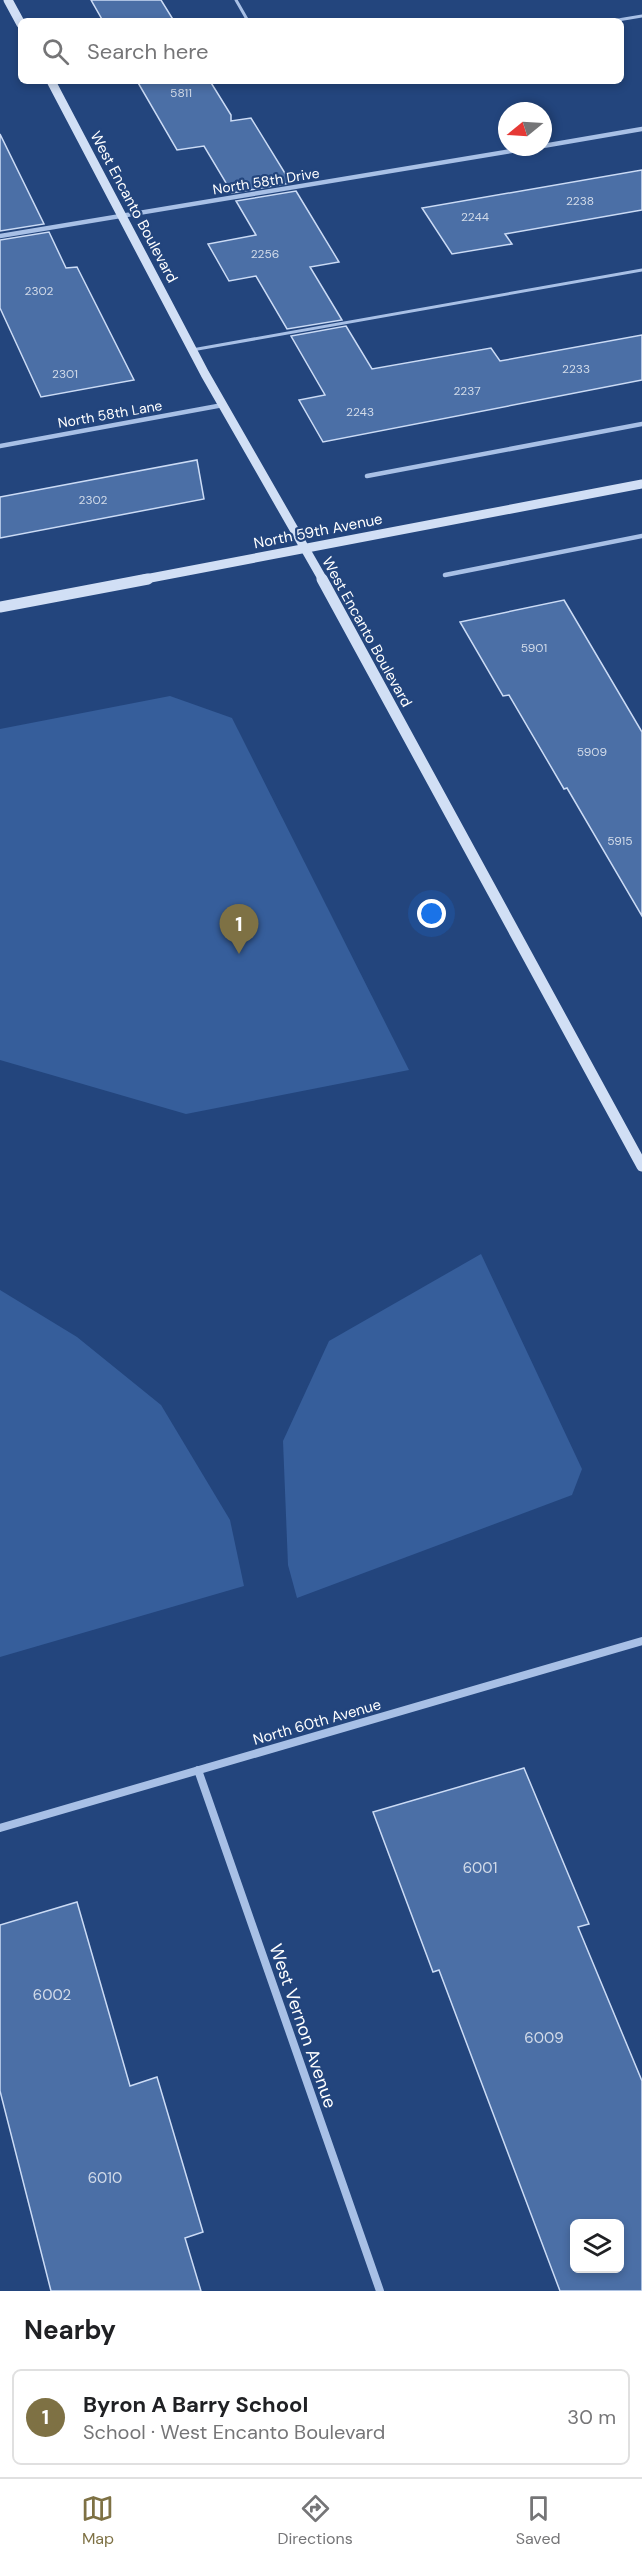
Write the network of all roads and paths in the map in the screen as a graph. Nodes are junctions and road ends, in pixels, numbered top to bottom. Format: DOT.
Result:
graph roads {
  1 [pos="8,0"];
  2 [pos="236,0"];
  3 [pos="642,16"];
  4 [pos="18,18"];
  5 [pos="246,18"];
  6 [pos="624,19"];
  7 [pos="53,84"];
  8 [pos="642,129"];
  9 [pos="552,144"];
  10 [pos="498,153"];
  11 [pos="121,216"];
  12 [pos="0,236"];
  13 [pos="642,270"];
  14 [pos="192,350"];
  15 [pos="223,405"];
  16 [pos="642,424"];
  17 [pos="0,446"];
  18 [pos="367,476"];
  19 [pos="642,484"];
  20 [pos="642,536"];
  21 [pos="303,548"];
  22 [pos="445,575"];
  23 [pos="0,607"];
  24 [pos="642,1166"];
  25 [pos="642,1641"];
  26 [pos="198,1770"];
  27 [pos="0,1828"];
  28 [pos="380,2291"];
  1 -- 4 [label="street"];
  2 -- 5 [label="lane"];
  3 -- 6 [label="lane"];
  7 -- 11 [label="street, West Encanto Boulevard"];
  8 -- 9 [label="street"];
  10 -- 11 [label="street, North 58th Drive"];
  11 -- 12 [label="street, North 58th Drive"];
  11 -- 14 [label="street, West Encanto Boulevard"];
  13 -- 14 [label="lane"];
  14 -- 15 [label="street, West Encanto Boulevard"];
  15 -- 17 [label="street, North 58th Lane"];
  15 -- 21 [label="street, West Encanto Boulevard"];
  16 -- 18 [label="street"];
  19 -- 21 [label="street, North 59th Avenue"];
  20 -- 22 [label="street"];
  21 -- 23 [label="street, North 59th Avenue"];
  21 -- 24 [label="street, West Encanto Boulevard"];
  25 -- 26 [label="street, North 60th Avenue"];
  26 -- 27 [label="street, North 60th Avenue"];
  26 -- 28 [label="street, West Vernon Avenue"];
}
